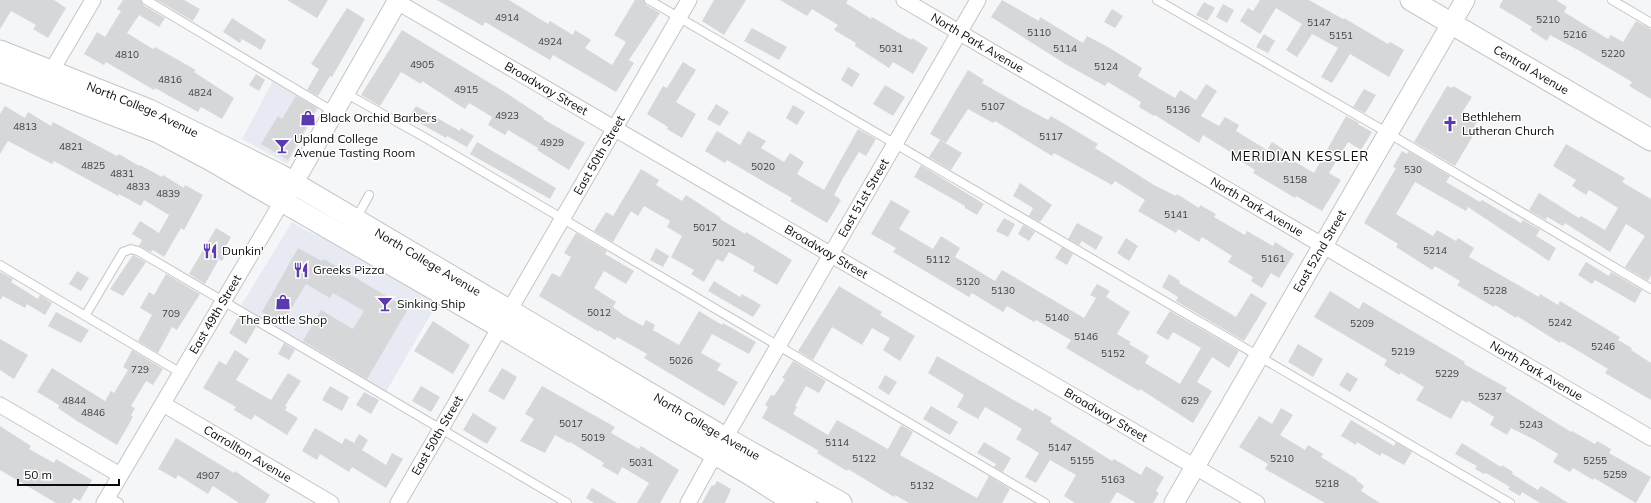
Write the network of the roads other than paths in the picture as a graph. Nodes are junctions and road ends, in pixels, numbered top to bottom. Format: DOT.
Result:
graph roads {
  1 [pos="93,0"];
  2 [pos="146,0"];
  3 [pos="649,0"];
  4 [pos="689,0"];
  5 [pos="904,0"];
  6 [pos="978,0"];
  7 [pos="1156,0"];
  8 [pos="1411,0"];
  9 [pos="1465,0"];
  10 [pos="1612,0"];
  11 [pos="397,1"];
  12 [pos="679,17"];
  13 [pos="1651,23"];
  14 [pos="1452,24"];
  15 [pos="960,32"];
  16 [pos="0,51"];
  17 [pos="0,60"];
  18 [pos="0,70"];
  19 [pos="52,70"];
  20 [pos="345,93"];
  21 [pos="334,112"];
  22 [pos="615,129"];
  23 [pos="1388,133"];
  24 [pos="1651,140"];
  25 [pos="896,143"];
  26 [pos="289,192"];
  27 [pos="369,196"];
  28 [pos="562,219"];
  29 [pos="356,220"];
  30 [pos="1323,246"];
  31 [pos="831,256"];
  32 [pos="0,265"];
  33 [pos="1651,288"];
  34 [pos="224,301"];
  35 [pos="85,316"];
  36 [pos="505,319"];
  37 [pos="778,346"];
  38 [pos="1259,356"];
  39 [pos="181,373"];
  40 [pos="625,389"];
  41 [pos="0,404"];
  42 [pos="163,404"];
  43 [pos="441,428"];
  44 [pos="1651,438"];
  45 [pos="725,448"];
  46 [pos="1195,467"];
  47 [pos="768,473"];
  48 [pos="120,475"];
  49 [pos="798,498"];
  50 [pos="110,501"];
  51 [pos="331,503"];
  52 [pos="398,503"];
  53 [pos="567,503"];
  54 [pos="688,503"];
  55 [pos="812,503"];
  56 [pos="828,503"];
  57 [pos="841,503"];
  58 [pos="1045,503"];
  59 [pos="1174,503"];
  60 [pos="1257,503"];
  61 [pos="1510,503"];
  1 -- 19 [label="street"];
  2 -- 21 [label="lane"];
  3 -- 12 [label="lane"];
  4 -- 12 [label="street, East 50th Street"];
  5 -- 15 [label="street, North Park Avenue"];
  6 -- 15 [label="street, East 51st Street"];
  7 -- 23 [label="lane"];
  8 -- 14 [label="main road, Central Avenue"];
  9 -- 14 [label="street, East 52nd Street"];
  10 -- 13 [label="lane"];
  11 -- 20 [label="street, East 49th Street"];
  11 -- 22 [label="street, Broadway Street"];
  12 -- 22 [label="street, East 50th Street"];
  12 -- 25 [label="lane"];
  14 -- 23 [label="street, East 52nd Street"];
  14 -- 24 [label="main road, Central Avenue"];
  15 -- 25 [label="street, East 51st Street"];
  15 -- 30 [label="street, North Park Avenue"];
  16 -- 19 [label="main road, North College Avenue"];
  17 -- 26 [label="lane, North College Avenue"];
  18 -- 26 [label="main road, North College Avenue"];
  19 -- 26 [label="main road, North College Avenue"];
  20 -- 21 [label="street, East 49th Street"];
  20 -- 28 [label="lane"];
  21 -- 26 [label="street, East 49th Street"];
  22 -- 28 [label="street, East 50th Street"];
  22 -- 31 [label="street, Broadway Street"];
  23 -- 30 [label="street, East 52nd Street"];
  23 -- 33 [label="lane"];
  25 -- 31 [label="street, East 51st Street"];
  25 -- 38 [label="lane"];
  26 -- 29 [label="main road, North College Avenue"];
  26 -- 34 [label="street, East 49th Street"];
  26 -- 36 [label="main road, North College Avenue"];
  27 -- 29 [label="lane"];
  28 -- 36 [label="street, East 50th Street"];
  28 -- 37 [label="lane"];
  29 -- 36 [label="main road, North College Avenue"];
  30 -- 38 [label="street, East 52nd Street"];
  30 -- 44 [label="street, North Park Avenue"];
  31 -- 37 [label="street, East 51st Street"];
  31 -- 46 [label="street, Broadway Street"];
  32 -- 35 [label="lane"];
  34 -- 35 [label="lane"];
  34 -- 39 [label="street, East 49th Street"];
  34 -- 43 [label="lane"];
  35 -- 39 [label="lane"];
  36 -- 43 [label="street, East 50th Street"];
  36 -- 45 [label="main road, North College Avenue"];
  37 -- 45 [label="street, East 51st Street"];
  37 -- 58 [label="lane"];
  38 -- 46 [label="street, East 52nd Street"];
  38 -- 61 [label="lane"];
  39 -- 42 [label="street, East 49th Street"];
  40 -- 45 [label="lane, North College Avenue"];
  41 -- 48 [label="street"];
  42 -- 48 [label="street, East 49th Street"];
  42 -- 51 [label="street, Carrollton Avenue"];
  43 -- 52 [label="street, East 50th Street"];
  43 -- 53 [label="lane"];
  45 -- 49 [label="main road, North College Avenue"];
  45 -- 54 [label="street, East 51st Street"];
  45 -- 57 [label="main road, North College Avenue"];
  46 -- 59 [label="street, East 52nd Street"];
  46 -- 60 [label="street, Broadway Street"];
  47 -- 49 [label="lane, North College Avenue"];
  48 -- 50 [label="street, East 49th Street"];
  49 -- 55 [label="lane, North College Avenue"];
  49 -- 56 [label="lane, North College Avenue"];
}
